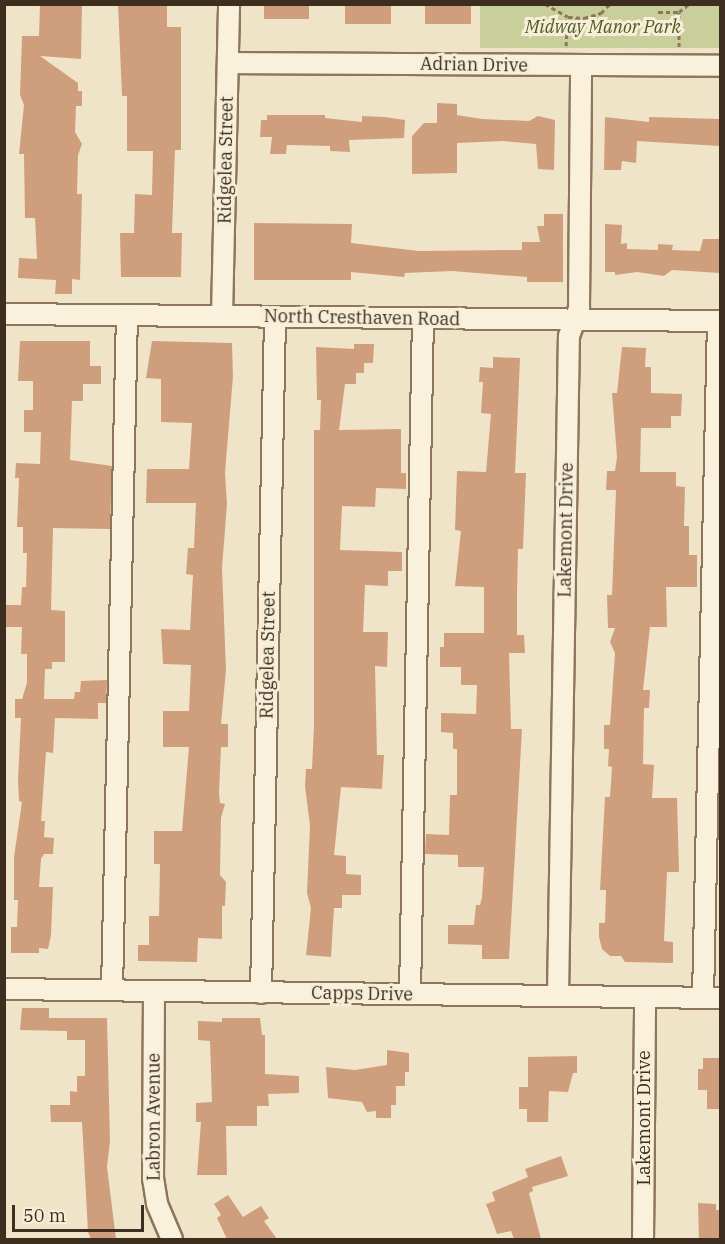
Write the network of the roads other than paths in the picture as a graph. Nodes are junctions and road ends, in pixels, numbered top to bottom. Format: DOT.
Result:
graph roads {
  1 [pos="229,4"];
  2 [pos="228,63"];
  3 [pos="581,66"];
  4 [pos="720,66"];
  5 [pos="4,314"];
  6 [pos="127,315"];
  7 [pos="222,316"];
  8 [pos="275,317"];
  9 [pos="423,319"];
  10 [pos="574,320"];
  11 [pos="719,321"];
  12 [pos="4,989"];
  13 [pos="112,990"];
  14 [pos="154,990"];
  15 [pos="261,993"];
  16 [pos="410,994"];
  17 [pos="558,996"];
  18 [pos="645,997"];
  19 [pos="712,998"];
  20 [pos="172,1239"];
  21 [pos="643,1239"];
  1 -- 2 [label="street, Ridgelea Street"];
  2 -- 3 [label="street, Adrian Drive"];
  2 -- 7 [label="street, Ridgelea Street"];
  3 -- 4 [label="street, Adrian Drive"];
  3 -- 10 [label="street, Lakemont Drive"];
  5 -- 6 [label="street, North Cresthaven Road"];
  6 -- 7 [label="street, North Cresthaven Road"];
  6 -- 13 [label="street"];
  7 -- 8 [label="street, North Cresthaven Road"];
  8 -- 9 [label="street, North Cresthaven Road"];
  8 -- 15 [label="street, Ridgelea Street"];
  9 -- 10 [label="street, North Cresthaven Road"];
  9 -- 16 [label="street"];
  10 -- 11 [label="street, North Cresthaven Road"];
  10 -- 17 [label="street, Lakemont Drive"];
  11 -- 19 [label="street"];
  12 -- 13 [label="street, Capps Drive"];
  13 -- 14 [label="street, Capps Drive"];
  14 -- 15 [label="street, Capps Drive"];
  14 -- 20 [label="street, Labron Avenue"];
  15 -- 16 [label="street, Capps Drive"];
  16 -- 17 [label="street, Capps Drive"];
  17 -- 18 [label="street, Capps Drive"];
  18 -- 19 [label="street, Capps Drive"];
  18 -- 21 [label="street, Lakemont Drive"];
}
